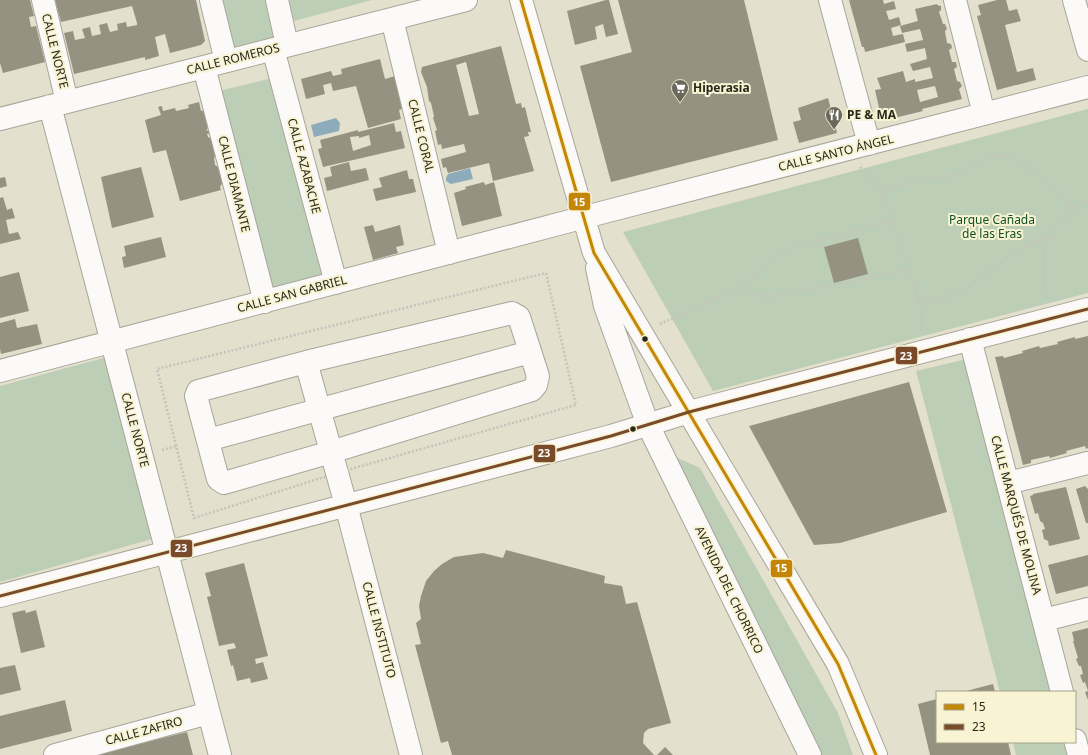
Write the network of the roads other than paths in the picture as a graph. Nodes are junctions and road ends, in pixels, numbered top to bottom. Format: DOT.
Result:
graph roads {
  1 [pos="43,0"];
  2 [pos="211,0"];
  3 [pos="277,0"];
  4 [pos="466,0"];
  5 [pos="521,0"];
  6 [pos="830,0"];
  7 [pos="955,0"];
  8 [pos="1074,0"];
  9 [pos="392,19"];
  10 [pos="280,47"];
  11 [pos="1088,50"];
  12 [pos="226,61"];
  13 [pos="204,67"];
  14 [pos="1088,87"];
  15 [pos="59,104"];
  16 [pos="984,114"];
  17 [pos="0,119"];
  18 [pos="869,144"];
  19 [pos="585,217"];
  20 [pos="449,253"];
  21 [pos="594,253"];
  22 [pos="336,283"];
  23 [pos="265,302"];
  24 [pos="1088,309"];
  25 [pos="970,339"];
  26 [pos="112,342"];
  27 [pos="530,352"];
  28 [pos="306,362"];
  29 [pos="0,371"];
  30 [pos="319,409"];
  31 [pos="689,412"];
  32 [pos="648,425"];
  33 [pos="208,440"];
  34 [pos="331,452"];
  35 [pos="1088,463"];
  36 [pos="1008,484"];
  37 [pos="346,505"];
  38 [pos="167,552"];
  39 [pos="0,596"];
  40 [pos="1088,608"];
  41 [pos="1044,620"];
  42 [pos="1062,691"];
  43 [pos="209,714"];
  44 [pos="1076,743"];
  45 [pos="1088,752"];
  46 [pos="55,755"];
  47 [pos="220,755"];
  48 [pos="411,755"];
  49 [pos="810,755"];
  50 [pos="876,755"];
  51 [pos="1079,755"];
  1 -- 15 [label="street, CALLE NORTE"];
  2 -- 12 [label="street"];
  3 -- 10 [label="street, CALLE AZABACHE"];
  4 -- 9 [label="street, CALLE ROMEROS"];
  5 -- 19 [label="street"];
  6 -- 18 [label="street"];
  7 -- 16 [label="street"];
  8 -- 11 [label="street"];
  9 -- 10 [label="street, CALLE ROMEROS"];
  9 -- 20 [label="street, CALLE CORAL"];
  10 -- 12 [label="street, CALLE ROMEROS"];
  10 -- 22 [label="street, CALLE AZABACHE"];
  12 -- 13 [label="street, CALLE ROMEROS"];
  13 -- 15 [label="street, CALLE ROMEROS"];
  13 -- 23 [label="street, CALLE DIAMANTE"];
  14 -- 16 [label="street, CALLE SANTO ÁNGEL"];
  15 -- 17 [label="street, CALLE ROMEROS"];
  15 -- 26 [label="street, CALLE NORTE"];
  16 -- 18 [label="street, CALLE SANTO ÁNGEL"];
  18 -- 19 [label="street, CALLE SANTO ÁNGEL"];
  19 -- 20 [label="street, CALLE SAN GABRIEL"];
  19 -- 21 [label="street"];
  20 -- 22 [label="street, CALLE SAN GABRIEL"];
  21 -- 31 [label="street"];
  21 -- 32 [label="street, AVENIDA DEL CHORRICO"];
  22 -- 23 [label="street, CALLE SAN GABRIEL"];
  23 -- 26 [label="street, CALLE SAN GABRIEL"];
  24 -- 25 [label="street"];
  25 -- 31 [label="street"];
  25 -- 36 [label="street, CALLE MARQUÉS DE MOLINA"];
  26 -- 29 [label="street, CALLE SAN GABRIEL"];
  26 -- 38 [label="street, CALLE NORTE"];
  27 -- 28 [label="street"];
  27 -- 30 [label="street"];
  27 -- 34 [label="street"];
  28 -- 30 [label="street, CALLE INSTITUTO"];
  28 -- 33 [label="street"];
  30 -- 33 [label="street"];
  30 -- 34 [label="street, CALLE INSTITUTO"];
  31 -- 32 [label="street"];
  31 -- 50 [label="street"];
  32 -- 37 [label="street"];
  32 -- 49 [label="street, AVENIDA DEL CHORRICO"];
  33 -- 34 [label="street"];
  34 -- 37 [label="street, CALLE INSTITUTO"];
  35 -- 36 [label="street"];
  36 -- 41 [label="street, CALLE MARQUÉS DE MOLINA"];
  37 -- 38 [label="street"];
  37 -- 48 [label="street, CALLE INSTITUTO"];
  38 -- 39 [label="street"];
  38 -- 43 [label="street, CALLE NORTE"];
  40 -- 41 [label="street"];
  41 -- 42 [label="street, CALLE MARQUÉS DE MOLINA"];
  43 -- 46 [label="street, CALLE ZAFIRO"];
  43 -- 47 [label="street, CALLE NORTE"];
  44 -- 51 [label="street"];
  45 -- 51 [label="street"];
}
